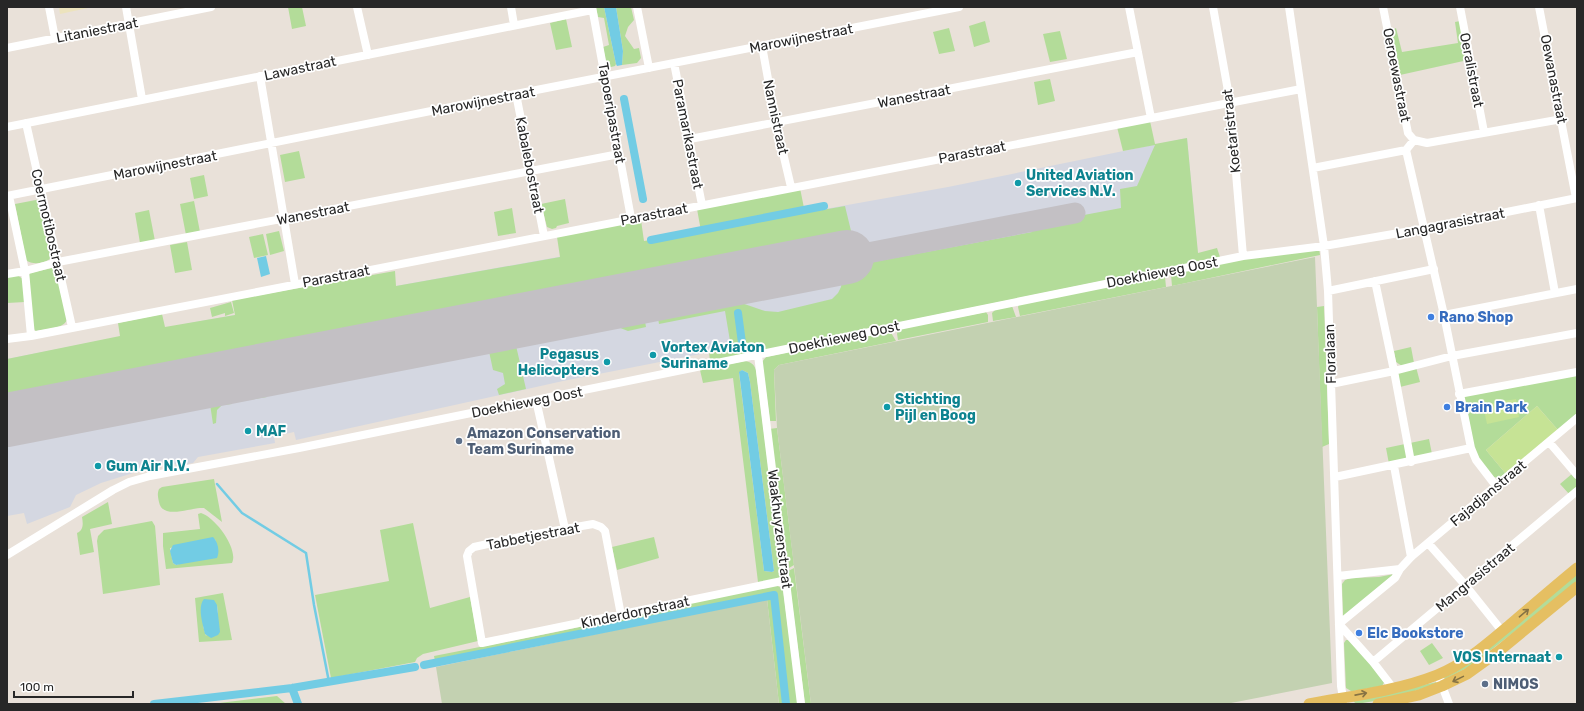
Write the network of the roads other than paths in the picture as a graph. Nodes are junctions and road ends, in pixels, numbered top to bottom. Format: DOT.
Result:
graph roads {
  1 [pos="49,7"];
  2 [pos="126,7"];
  3 [pos="357,7"];
  4 [pos="511,7"];
  5 [pos="637,7"];
  6 [pos="959,7"];
  7 [pos="1129,7"];
  8 [pos="1212,7"];
  9 [pos="1289,7"];
  10 [pos="1383,7"];
  11 [pos="1460,7"];
  12 [pos="1539,7"];
  13 [pos="206,8"];
  14 [pos="592,8"];
  15 [pos="129,24"];
  16 [pos="514,26"];
  17 [pos="55,38"];
  18 [pos="762,46"];
  19 [pos="7,48"];
  20 [pos="1138,52"];
  21 [pos="368,54"];
  22 [pos="674,63"];
  23 [pos="649,68"];
  24 [pos="260,76"];
  25 [pos="606,77"];
  26 [pos="1301,89"];
  27 [pos="516,94"];
  28 [pos="142,99"];
  29 [pos="1230,102"];
  30 [pos="1151,118"];
  31 [pos="1562,119"];
  32 [pos="26,123"];
  33 [pos="776,123"];
  34 [pos="7,127"];
  35 [pos="1484,132"];
  36 [pos="690,139"];
  37 [pos="1414,140"];
  38 [pos="272,144"];
  39 [pos="1406,150"];
  40 [pos="619,154"];
  41 [pos="1313,168"];
  42 [pos="531,170"];
  43 [pos="791,187"];
  44 [pos="41,190"];
  45 [pos="8,196"];
  46 [pos="1577,198"];
  47 [pos="702,205"];
  48 [pos="1539,205"];
  49 [pos="632,218"];
  50 [pos="284,219"];
  51 [pos="1426,228"];
  52 [pos="544,236"];
  53 [pos="1324,246"];
  54 [pos="1243,256"];
  55 [pos="58,262"];
  56 [pos="1434,269"];
  57 [pos="25,271"];
  58 [pos="7,274"];
  59 [pos="1375,281"];
  60 [pos="295,284"];
  61 [pos="1577,290"];
  62 [pos="1328,291"];
  63 [pos="1555,293"];
  64 [pos="1444,315"];
  65 [pos="72,327"];
  66 [pos="1577,333"];
  67 [pos="31,336"];
  68 [pos="7,339"];
  69 [pos="758,355"];
  70 [pos="1452,356"];
  71 [pos="1394,371"];
  72 [pos="1577,372"];
  73 [pos="1331,384"];
  74 [pos="1459,394"];
  75 [pos="536,400"];
  76 [pos="1577,418"];
  77 [pos="1549,442"];
  78 [pos="1471,448"];
  79 [pos="1411,462"];
  80 [pos="1394,466"];
  81 [pos="1577,475"];
  82 [pos="1334,477"];
  83 [pos="1496,486"];
  84 [pos="1577,491"];
  85 [pos="565,529"];
  86 [pos="1428,543"];
  87 [pos="7,555"];
  88 [pos="1411,557"];
  89 [pos="1577,568"];
  90 [pos="1400,569"];
  91 [pos="1338,576"];
  92 [pos="787,580"];
  93 [pos="1466,586"];
  94 [pos="1577,587"];
  95 [pos="622,615"];
  96 [pos="1339,624"];
  97 [pos="1502,631"];
  98 [pos="482,643"];
  99 [pos="1373,662"];
  100 [pos="1438,675"];
  101 [pos="1442,686"];
  102 [pos="1393,688"];
  103 [pos="1343,701"];
  104 [pos="801,704"];
  105 [pos="1309,704"];
  106 [pos="1378,704"];
  107 [pos="1449,704"];
  1 -- 17 [label="street"];
  2 -- 15 [label="street"];
  3 -- 21 [label="street"];
  4 -- 16 [label="street"];
  5 -- 23 [label="street"];
  6 -- 18 [label="street, Marowijnestraat"];
  7 -- 20 [label="street"];
  8 -- 29 [label="street, Koetaristraat"];
  9 -- 26 [label="street, Floralaan"];
  10 -- 37 [label="street, Oeroewastraat"];
  11 -- 35 [label="street, Oeralistraat"];
  12 -- 31 [label="street, Oewanastraat"];
  13 -- 15 [label="street, Litaniestraat"];
  14 -- 16 [label="street, Lawastraat"];
  14 -- 25 [label="street, Tapoeripastraat"];
  15 -- 17 [label="street, Litaniestraat"];
  15 -- 28 [label="street"];
  16 -- 21 [label="street, Lawastraat"];
  17 -- 19 [label="street, Litaniestraat"];
  18 -- 22 [label="street, Marowijnestraat"];
  18 -- 33 [label="street, Nannistraat"];
  20 -- 30 [label="street"];
  20 -- 33 [label="street, Wanestraat"];
  21 -- 24 [label="street, Lawastraat"];
  22 -- 23 [label="street, Marowijnestraat"];
  22 -- 36 [label="street, Paramarikastraat"];
  23 -- 25 [label="street, Marowijnestraat"];
  24 -- 28 [label="street, Lawastraat"];
  24 -- 38 [label="street"];
  25 -- 27 [label="street, Marowijnestraat"];
  25 -- 40 [label="street, Tapoeripastraat"];
  26 -- 29 [label="street, Parastraat"];
  26 -- 41 [label="street, Floralaan"];
  27 -- 38 [label="street, Marowijnestraat"];
  27 -- 42 [label="street, Kabalebostraat"];
  28 -- 32 [label="street, Lawastraat"];
  29 -- 30 [label="street, Parastraat"];
  29 -- 54 [label="street, Koetaristraat"];
  30 -- 43 [label="street, Parastraat"];
  31 -- 35 [label="street"];
  31 -- 46 [label="street, Oewanastraat"];
  32 -- 34 [label="street, Lawastraat"];
  32 -- 44 [label="street, Coermotibostraat"];
  33 -- 36 [label="street, Wanestraat"];
  33 -- 43 [label="street, Nannistraat"];
  35 -- 37 [label="street"];
  36 -- 47 [label="street, Paramarikastraat"];
  37 -- 39 [label="street"];
  38 -- 44 [label="street, Marowijnestraat"];
  38 -- 50 [label="street"];
  39 -- 41 [label="street"];
  39 -- 51 [label="street"];
  40 -- 42 [label="street, Wanestraat"];
  40 -- 49 [label="street, Tapoeripastraat"];
  41 -- 53 [label="street, Floralaan"];
  42 -- 50 [label="street, Wanestraat"];
  42 -- 52 [label="street, Kabalebostraat"];
  43 -- 47 [label="street, Parastraat"];
  44 -- 45 [label="street, Marowijnestraat"];
  44 -- 55 [label="street, Coermotibostraat"];
  45 -- 57 [label="street"];
  46 -- 48 [label="street, Langagrasistraat"];
  47 -- 49 [label="street, Parastraat"];
  48 -- 51 [label="street, Langagrasistraat"];
  48 -- 63 [label="street"];
  49 -- 52 [label="street, Parastraat"];
  50 -- 55 [label="street, Wanestraat"];
  50 -- 60 [label="street"];
  51 -- 53 [label="street, Langagrasistraat"];
  51 -- 56 [label="street"];
  52 -- 60 [label="street, Parastraat"];
  53 -- 54 [label="street, Doekhieweg Oost"];
  53 -- 62 [label="street, Floralaan"];
  54 -- 69 [label="street, Doekhieweg Oost"];
  55 -- 57 [label="street, Wanestraat"];
  55 -- 65 [label="street, Coermotibostraat"];
  56 -- 59 [label="street"];
  56 -- 64 [label="street"];
  57 -- 58 [label="street, Wanestraat"];
  57 -- 67 [label="street"];
  59 -- 62 [label="street"];
  59 -- 71 [label="street"];
  60 -- 65 [label="street, Parastraat"];
  61 -- 63 [label="street"];
  62 -- 73 [label="street, Floralaan"];
  63 -- 64 [label="street"];
  64 -- 70 [label="street"];
  65 -- 67 [label="street, Parastraat"];
  66 -- 70 [label="street"];
  67 -- 68 [label="street, Parastraat"];
  69 -- 75 [label="street, Doekhieweg Oost"];
  69 -- 92 [label="street, Waakhuyzenstraat"];
  70 -- 71 [label="street"];
  70 -- 74 [label="street"];
  71 -- 73 [label="street"];
  71 -- 79 [label="street"];
  72 -- 74 [label="street"];
  73 -- 82 [label="street, Floralaan"];
  74 -- 78 [label="street"];
  75 -- 85 [label="street"];
  75 -- 87 [label="street, Doekhieweg Oost"];
  76 -- 77 [label="street, Fajadjanstraat"];
  77 -- 81 [label="street"];
  77 -- 83 [label="street, Fajadjanstraat"];
  78 -- 79 [label="street"];
  78 -- 83 [label="street"];
  79 -- 80 [label="street"];
  80 -- 82 [label="street"];
  80 -- 88 [label="street"];
  82 -- 91 [label="street, Floralaan"];
  83 -- 86 [label="street, Fajadjanstraat"];
  84 -- 93 [label="street, Mangrasistraat"];
  85 -- 95 [label="street, Tabbetjestraat"];
  85 -- 98 [label="street, Tabbetjestraat"];
  86 -- 88 [label="street, Fajadjanstraat"];
  86 -- 93 [label="street"];
  88 -- 90 [label="street, Fajadjanstraat"];
  97 -- 89 [label="main road, one-way"];
  90 -- 91 [label="street"];
  90 -- 96 [label="street, Fajadjanstraat"];
  91 -- 96 [label="street, Floralaan"];
  92 -- 95 [label="street, Kinderdorpstraat"];
  92 -- 104 [label="street, Waakhuyzenstraat"];
  93 -- 97 [label="street"];
  93 -- 99 [label="street, Mangrasistraat"];
  94 -- 101 [label="main road, one-way"];
  95 -- 98 [label="street, Kinderdorpstraat"];
  96 -- 99 [label="street"];
  96 -- 103 [label="street, Floralaan"];
  97 -- 100 [label="main road"];
  99 -- 102 [label="street"];
  100 -- 101 [label="street"];
  100 -- 102 [label="main road"];
  101 -- 106 [label="main road"];
  101 -- 107 [label="street"];
  103 -- 102 [label="main road, one-way"];
  103 -- 105 [label="main road"];
}
